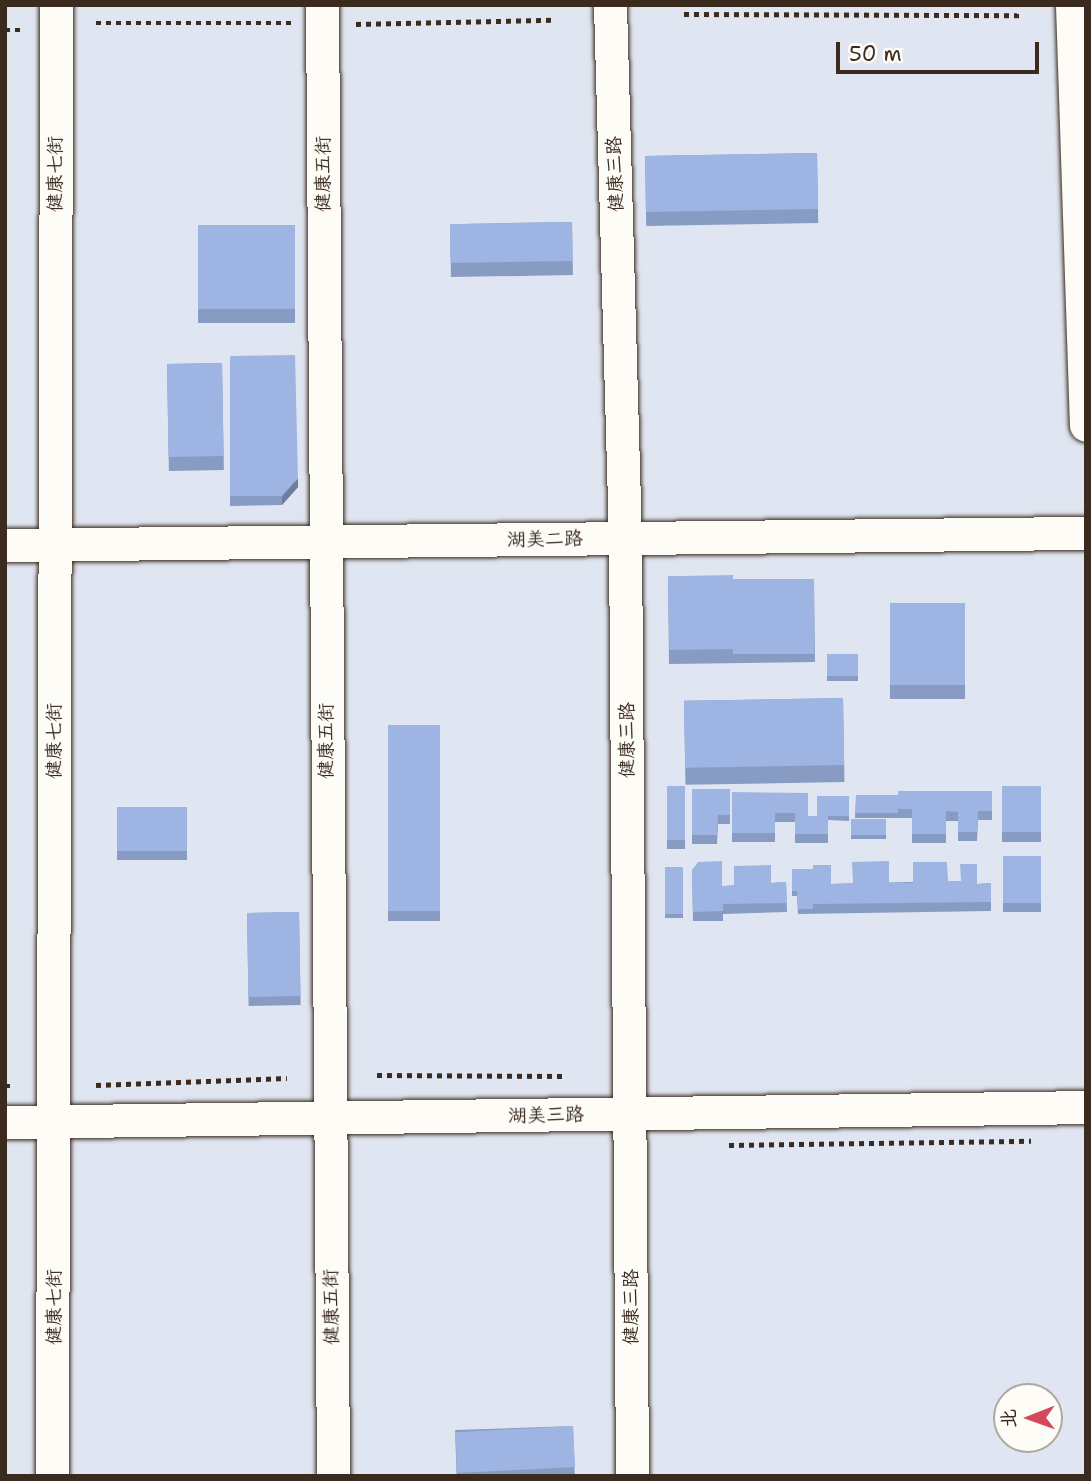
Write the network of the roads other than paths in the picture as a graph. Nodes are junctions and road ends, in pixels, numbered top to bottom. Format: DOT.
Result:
graph roads {
  1 [pos="55,5"];
  2 [pos="322,5"];
  3 [pos="610,5"];
  4 [pos="1072,5"];
  5 [pos="1086,425"];
  6 [pos="1086,533"];
  7 [pos="625,538"];
  8 [pos="325,541"];
  9 [pos="54,544"];
  10 [pos="5,545"];
  11 [pos="1086,1107"];
  12 [pos="630,1114"];
  13 [pos="328,1118"];
  14 [pos="5,1122"];
  15 [pos="55,1122"];
  16 [pos="52,1476"];
  17 [pos="333,1476"];
  18 [pos="632,1476"];
  1 -- 9 [label="street, 健康七街"];
  2 -- 8 [label="street, 健康五街"];
  3 -- 7 [label="street, 健康三路"];
  4 -- 5 [label="street"];
  6 -- 7 [label="street, 湖美二路"];
  7 -- 8 [label="street, 湖美二路"];
  7 -- 12 [label="street, 健康三路"];
  8 -- 9 [label="street, 湖美二路"];
  8 -- 13 [label="street, 健康五街"];
  9 -- 10 [label="street, 湖美二路"];
  9 -- 15 [label="street, 健康七街"];
  11 -- 12 [label="street, 湖美三路"];
  12 -- 13 [label="street, 湖美三路"];
  12 -- 18 [label="street, 健康三路"];
  13 -- 15 [label="street, 湖美三路"];
  13 -- 17 [label="street, 健康五街"];
  14 -- 15 [label="street, 湖美三路"];
  15 -- 16 [label="street, 健康七街"];
}
